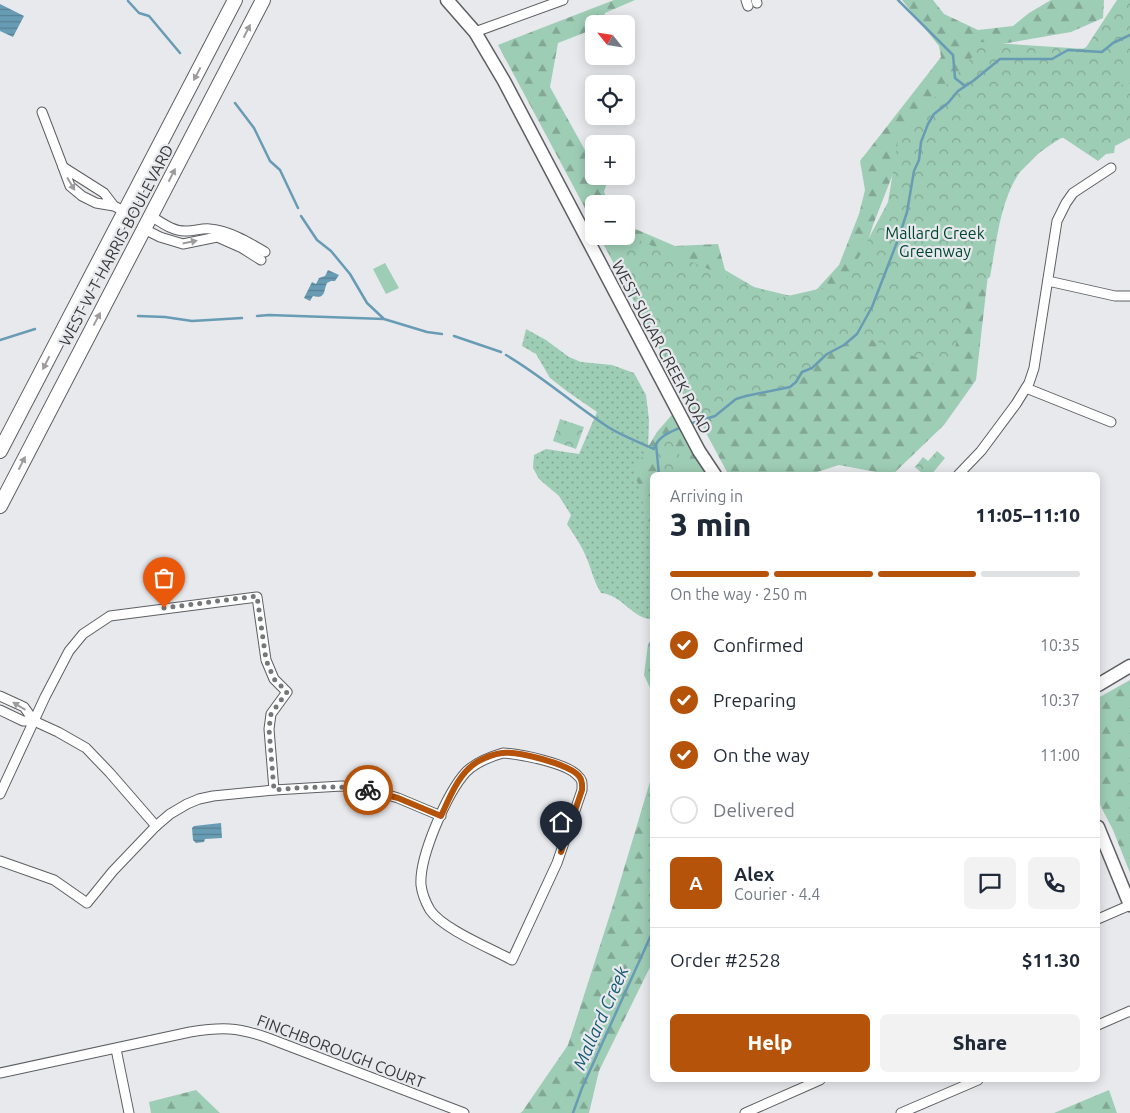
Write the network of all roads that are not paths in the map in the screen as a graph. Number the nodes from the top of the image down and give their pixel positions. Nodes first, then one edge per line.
1 (235, 0) edge
2 (263, 0) edge
3 (447, 0) edge
4 (563, 0) edge
5 (475, 32) junction
6 (42, 112) dead end
7 (62, 167) junction
8 (1111, 168) dead end
9 (119, 208) junction
10 (151, 216) junction
11 (144, 229) junction
12 (1048, 281) junction
13 (1130, 296) edge
14 (1026, 388) junction
15 (1111, 422) dead end
16 (1, 450) edge
17 (713, 472) edge
18 (961, 472) edge
19 (0, 506) edge
20 (1130, 666) edge
21 (1100, 684) edge
22 (0, 696) edge
23 (0, 710) edge
24 (34, 720) junction
25 (274, 790) junction
26 (0, 794) edge
27 (441, 816) junction
28 (156, 826) junction
29 (1100, 832) edge
30 (0, 861) edge
31 (1130, 905) edge
32 (1100, 918) edge
33 (1130, 1011) edge
34 (1100, 1024) edge
35 (116, 1049) junction
36 (0, 1073) edge
37 (815, 1082) edge
38 (973, 1082) edge
39 (130, 1113) edge
40 (464, 1113) edge
41 (745, 1113) edge
42 (901, 1113) edge

1 -> 9 main road, WEST W T HARRIS BOULEVARD
10 -> 2 main road, WEST W T HARRIS BOULEVARD
3 - 5 main road, WEST SUGAR CREEK ROAD
4 - 5 street
5 - 17 main road, WEST SUGAR CREEK ROAD
6 - 7 street
7 - 9 street
7 -> 9 street
8 - 12 street
9 -> 16 main road, WEST W T HARRIS BOULEVARD
10 - 11 main road, WEST W T HARRIS BOULEVARD
11 -> 10 street
19 -> 11 main road, WEST W T HARRIS BOULEVARD
12 - 13 street
12 - 14 street
14 - 15 street
14 - 18 street
20 - 21 main road
24 -> 22 street
23 - 24 street
24 - 25 street
24 - 26 street
24 - 28 street
25 - 27 street
25 - 28 street
27 - 27 street
28 - 30 street
29 - 31 main road
31 - 32 street
33 - 34 street
35 - 36 street, FINCHBOROUGH COURT
35 - 39 street
35 - 40 street, FINCHBOROUGH COURT
37 - 41 street
38 - 42 street

